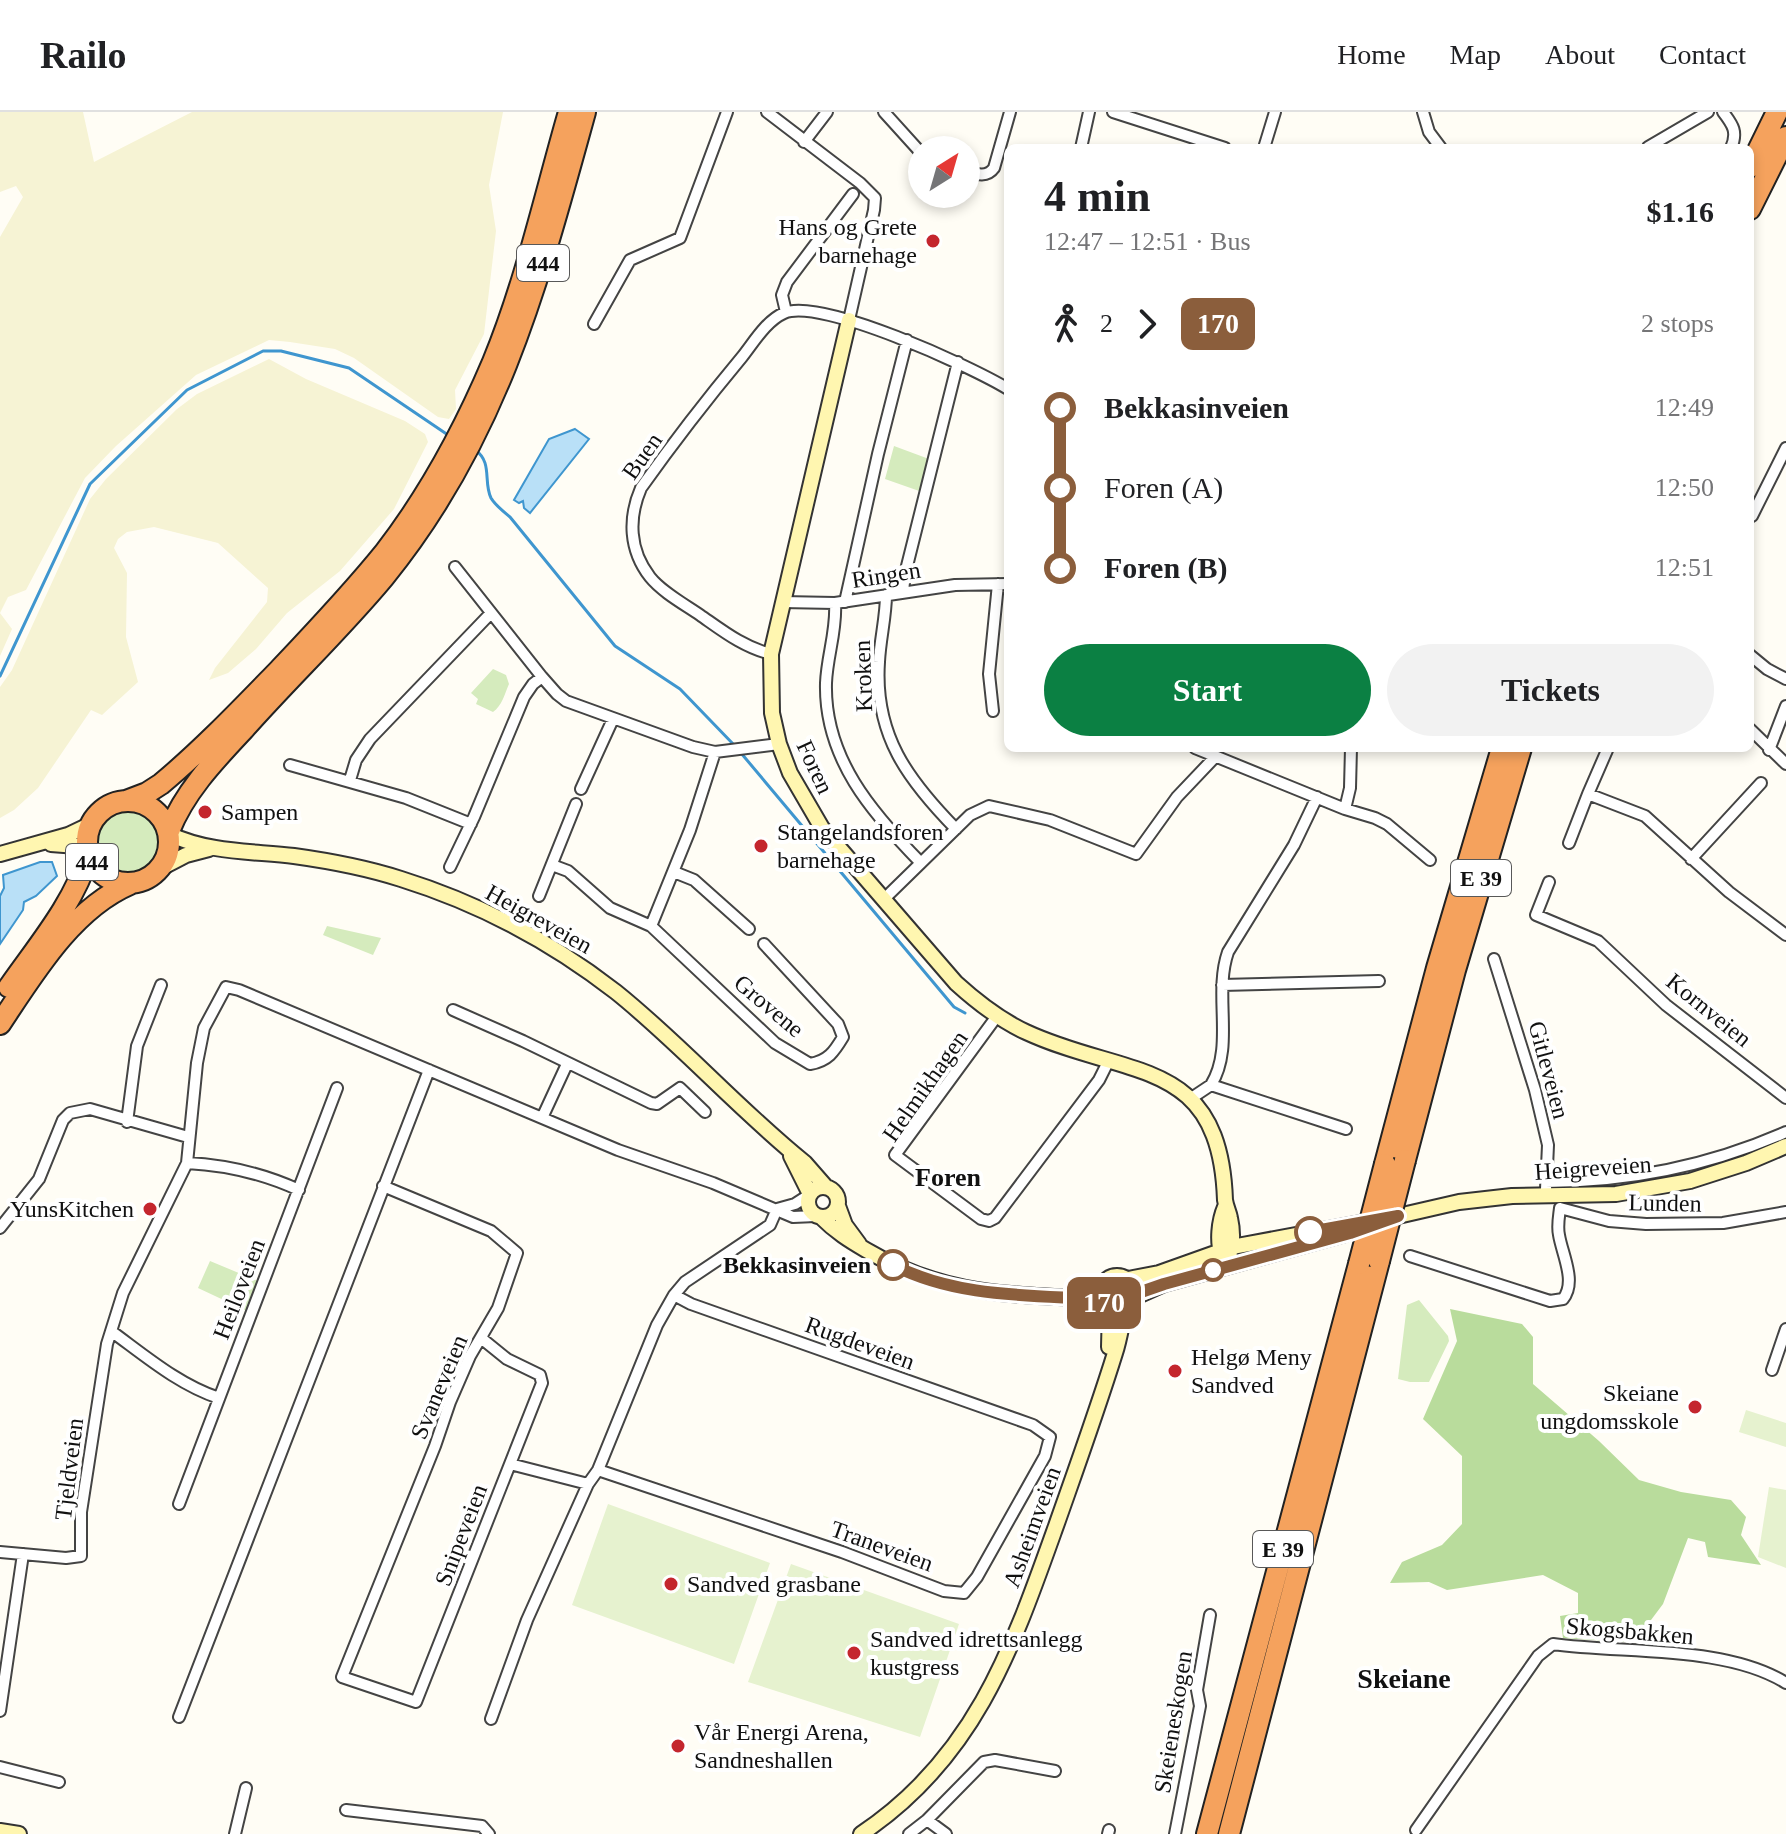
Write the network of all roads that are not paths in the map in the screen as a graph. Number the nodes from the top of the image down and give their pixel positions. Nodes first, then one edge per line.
1 (569, 112) edge
2 (585, 112) edge
3 (727, 112) edge
4 (767, 112) edge
5 (827, 112) edge
6 (884, 112) edge
7 (1010, 112) edge
8 (1089, 112) edge
9 (1113, 112) edge
10 (1275, 112) edge
11 (1423, 112) edge
12 (1708, 112) edge
13 (1723, 112) edge
14 (1777, 112) edge
15 (1786, 137) edge
16 (908, 139) edge
17 (804, 142) junction
18 (1195, 143) edge
19 (1082, 144) edge
20 (1265, 144) edge
21 (1438, 144) edge
22 (1653, 144) edge
23 (1733, 144) edge
24 (1754, 159) edge
25 (980, 175) edge
26 (853, 194) dead end
27 (1754, 201) edge
28 (786, 312) junction
29 (849, 320) junction
30 (594, 324) dead end
31 (907, 340) junction
32 (958, 362) junction
33 (1004, 387) edge
34 (482, 406) junction
35 (1786, 448) edge
36 (444, 476) junction
37 (1754, 512) edge
38 (455, 567) dead end
39 (1003, 584) edge
40 (903, 591) junction
41 (886, 595) junction
42 (782, 602) junction
43 (840, 603) junction
44 (491, 613) junction
45 (771, 654) junction
46 (1754, 658) edge
47 (542, 677) junction
48 (1786, 679) edge
49 (1786, 706) edge
50 (993, 711) dead end
51 (613, 719) junction
52 (1754, 733) edge
53 (779, 744) junction
54 (1769, 750) junction
55 (715, 752) junction
56 (1204, 752) edge
57 (1351, 752) edge
58 (1501, 752) edge
59 (1520, 752) edge
60 (1606, 752) edge
61 (1215, 757) junction
62 (1786, 764) edge
63 (290, 765) dead end
64 (350, 780) junction
65 (1761, 783) dead end
66 (581, 789) dead end
67 (1588, 794) junction
68 (1317, 797) junction
69 (126, 801) junction
70 (576, 804) dead end
71 (1345, 809) junction
72 (91, 824) junction
73 (471, 824) junction
74 (956, 829) junction
75 (169, 833) junction
76 (39, 843) junction
77 (1569, 843) dead end
78 (210, 849) junction
79 (88, 853) junction
80 (0, 854) edge
81 (1691, 859) junction
82 (1430, 860) dead end
83 (921, 863) junction
84 (552, 865) junction
85 (450, 867) dead end
86 (161, 868) junction
87 (674, 872) junction
88 (1549, 882) dead end
89 (130, 884) junction
90 (539, 896) dead end
91 (883, 900) junction
92 (651, 926) junction
93 (749, 929) dead end
94 (1786, 935) edge
95 (764, 944) dead end
96 (792, 951) dead end
97 (1494, 959) dead end
98 (783, 962) junction
99 (1379, 981) dead end
100 (161, 985) dead end
101 (1222, 985) junction
102 (0, 1000) edge
103 (453, 1010) dead end
104 (997, 1016) junction
105 (0, 1024) edge
106 (1109, 1060) junction
107 (567, 1064) junction
108 (429, 1070) junction
109 (1211, 1085) junction
110 (337, 1088) dead end
111 (1786, 1098) edge
112 (1190, 1099) junction
113 (705, 1112) dead end
114 (542, 1118) junction
115 (127, 1122) junction
116 (1346, 1129) dead end
117 (1786, 1132) edge
118 (188, 1137) junction
119 (1786, 1146) edge
120 (787, 1149) junction
121 (187, 1163) junction
122 (383, 1186) junction
123 (826, 1187) junction
124 (1546, 1189) junction
125 (299, 1190) junction
126 (810, 1194) junction
127 (838, 1206) junction
128 (777, 1209) junction
129 (1786, 1212) edge
130 (819, 1216) junction
131 (1398, 1216) junction
132 (0, 1228) edge
133 (862, 1247) junction
134 (1226, 1249) junction
135 (1410, 1256) dead end
136 (1369, 1262) junction
137 (1226, 1266) junction
138 (1128, 1279) junction
139 (1103, 1284) junction
140 (674, 1295) junction
141 (1037, 1295) junction
142 (1129, 1302) junction
143 (1108, 1305) junction
144 (1786, 1329) edge
145 (111, 1331) junction
146 (481, 1338) junction
147 (1772, 1370) dead end
148 (1107, 1371) junction
149 (219, 1398) junction
150 (1033, 1425) joint
151 (510, 1464) junction
152 (598, 1470) junction
153 (588, 1484) junction
154 (179, 1504) dead end
155 (0, 1552) edge
156 (23, 1554) junction
157 (1210, 1615) dead end
158 (342, 1677) joint
159 (1786, 1683) edge
160 (0, 1711) edge
161 (179, 1717) dead end
162 (491, 1719) dead end
163 (0, 1767) edge
164 (1055, 1771) dead end
165 (59, 1782) dead end
166 (246, 1788) dead end
167 (346, 1810) dead end
168 (927, 1820) junction
169 (1416, 1830) dead end
170 (0, 1831) edge
171 (19, 1834) edge
172 (235, 1834) edge
173 (489, 1834) edge
174 (861, 1834) edge
175 (909, 1834) edge
176 (946, 1834) edge
177 (1175, 1834) edge
178 (1207, 1834) edge
179 (1229, 1834) edge

1 - 34 highway, 444
2 - 34 highway, 444
3 - 30 street
4 - 17 street
5 - 17 street
6 - 16 street
7 - 25 street
8 - 19 street
9 - 18 street
10 - 20 street
11 - 21 street
12 - 22 street
13 - 23 street
14 - 24 highway
15 - 27 highway
17 - 29 street, Foren
26 - 28 street
28 - 29 street
28 - 45 street, Buen
29 - 31 street
29 - 42 main road, Foren
31 - 32 street
31 - 43 street, Foren
32 - 33 street
32 - 40 street
34 - 36 highway, 444
35 - 37 street
36 - 69 highway, 444
36 - 75 highway, 444
38 - 44 street
39 - 40 street, Ringen
39 - 50 street, Ringen
40 - 41 street, Ringen
41 - 43 street, Ringen
41 - 74 street, Kroken
42 - 43 street, Ringen
42 - 45 main road, Foren
43 - 83 street, Foren
44 - 47 street
44 - 64 street
45 - 53 main road, Foren
46 - 48 street
47 - 51 street
47 - 73 street
49 - 54 street
51 - 55 street
51 - 66 street
52 - 54 street
53 - 55 street
53 - 91 main road, Foren
54 - 62 street
55 - 87 street
56 - 61 street
57 - 71 street
58 - 136 highway, E 39, bridge
59 - 136 highway, E 39, bridge
60 - 67 street
61 - 68 street
61 - 74 street
63 - 64 street
64 - 73 street
65 - 81 street
67 - 77 street
67 - 81 street
68 - 71 street
68 - 101 street
69 - 72 highway, 444
69 - 75 highway
70 - 84 street
71 - 82 street
72 - 76 main road
72 - 79 highway, 444
73 - 85 street
74 - 83 street
75 - 78 main road, Heigreveien
75 - 86 highway, 444
76 - 79 main road
76 - 80 main road
78 - 86 main road, Heigreveien
78 - 120 main road, Heigreveien
79 - 89 highway, 444
79 - 102 highway, 444
81 - 94 street
83 - 91 street
84 - 90 street
84 - 92 street, Grovene
86 - 89 highway, 444
87 - 92 street
87 - 93 street
88 - 111 street, Kornveien
89 - 105 highway, 444
91 - 104 main road, Foren
92 - 98 street, Grovene
95 - 98 street, Grovene
96 - 98 street
97 - 124 street, Gitleveien
99 - 101 street
100 - 115 street
101 - 109 street
103 - 107 street
104 - 106 main road, Foren
104 - 106 street, Helmikhagen
106 - 112 main road, Foren
107 - 113 street
107 - 114 street
108 - 114 street
108 - 118 street, Tjeldveien
108 - 122 street
109 - 112 street
109 - 116 street
110 - 125 street, Heiloveien
112 - 134 main road, Foren
114 - 128 street
115 - 118 street
115 - 132 street
117 - 124 street
118 - 121 street, Tjeldveien
119 - 124 main road, Heigreveien
120 - 123 main road, Heigreveien
120 - 126 main road, Heigreveien
121 - 125 street
121 - 145 street, Tjeldveien
122 - 146 street, Svaneveien
122 - 161 street
123 - 126 main road
123 - 127 main road, Heigreveien
124 - 131 main road, Heigreveien
125 - 149 street, Heiloveien
126 - 128 street
126 - 130 main road, Heigreveien
127 - 130 main road
127 - 133 main road, Heigreveien
128 - 130 street
128 - 140 street
129 - 135 street, Lunden
130 - 133 main road, Heigreveien
131 - 134 main road, Heigreveien
131 - 137 main road, Heigreveien
133 - 141 main road, Heigreveien
134 - 137 main road
134 - 138 main road, Heigreveien
136 - 178 highway, E 39
136 - 179 highway, E 39
137 - 142 main road, Heigreveien
138 - 139 main road
138 - 142 main road
139 - 141 main road, Heigreveien
139 - 143 main road
140 - 150 street, Rugdeveien
140 - 152 street
141 - 143 main road, Heigreveien
142 - 143 main road
142 - 148 main road, Asheimveien
143 - 148 main road, Asheimveien
144 - 147 street
145 - 149 street
145 - 156 street, Tjeldveien
146 - 151 street, Snipeveien
146 - 158 street, Svaneveien
148 - 174 main road, Asheimveien
149 - 154 street, Heiloveien
150 - 152 street, Traneveien
151 - 153 street
151 - 158 street, Snipeveien
152 - 153 street
153 - 162 street
155 - 156 street, Tjeldveien
156 - 160 street
157 - 177 street, Skeieneskogen
159 - 169 street, Skogsbakken
163 - 165 street
164 - 168 street
166 - 172 street
167 - 173 street
168 - 175 street
168 - 176 street
170 - 171 main road

